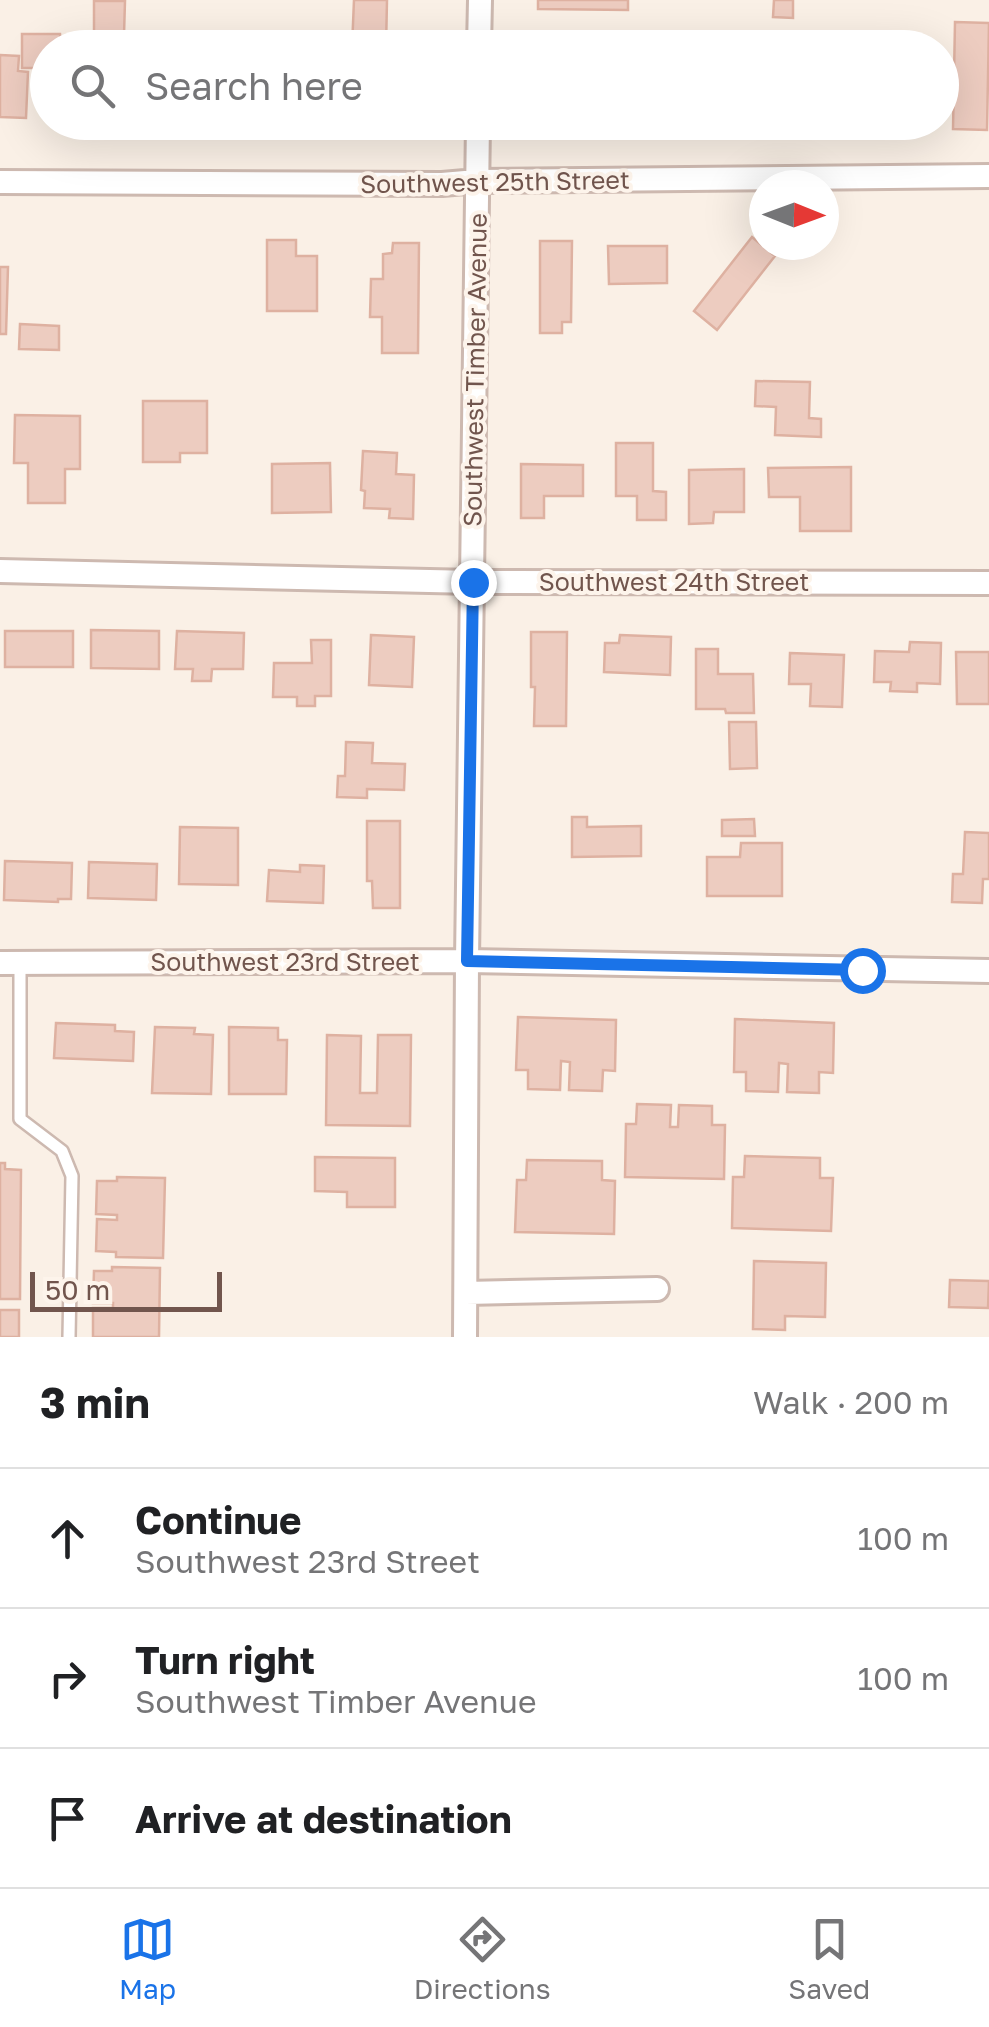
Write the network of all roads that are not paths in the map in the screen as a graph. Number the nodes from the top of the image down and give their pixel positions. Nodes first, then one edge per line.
1 (480, 0) edge
2 (479, 30) edge
3 (478, 140) edge
4 (989, 176) edge
5 (477, 181) junction
6 (0, 182) edge
7 (0, 571) edge
8 (473, 582) junction
9 (989, 583) edge
10 (467, 961) junction
11 (10, 963) edge
12 (989, 971) edge
13 (657, 1290) dead end
14 (466, 1294) junction
15 (69, 1337) edge
16 (465, 1337) edge

1 - 2 street
3 - 5 street, Southwest Timber Avenue
4 - 5 street, Southwest 25th Street
5 - 6 street, Southwest 25th Street
5 - 8 street, Southwest Timber Avenue
7 - 8 street, Southwest 24th Street
8 - 9 street, Southwest 24th Street
8 - 10 street, Southwest Timber Avenue
10 - 11 street, Southwest 23rd Street
10 - 12 street, Southwest 23rd Street
10 - 14 street, Southwest Timber Avenue
11 - 15 lane
13 - 14 street
14 - 16 street, Southwest Timber Avenue

